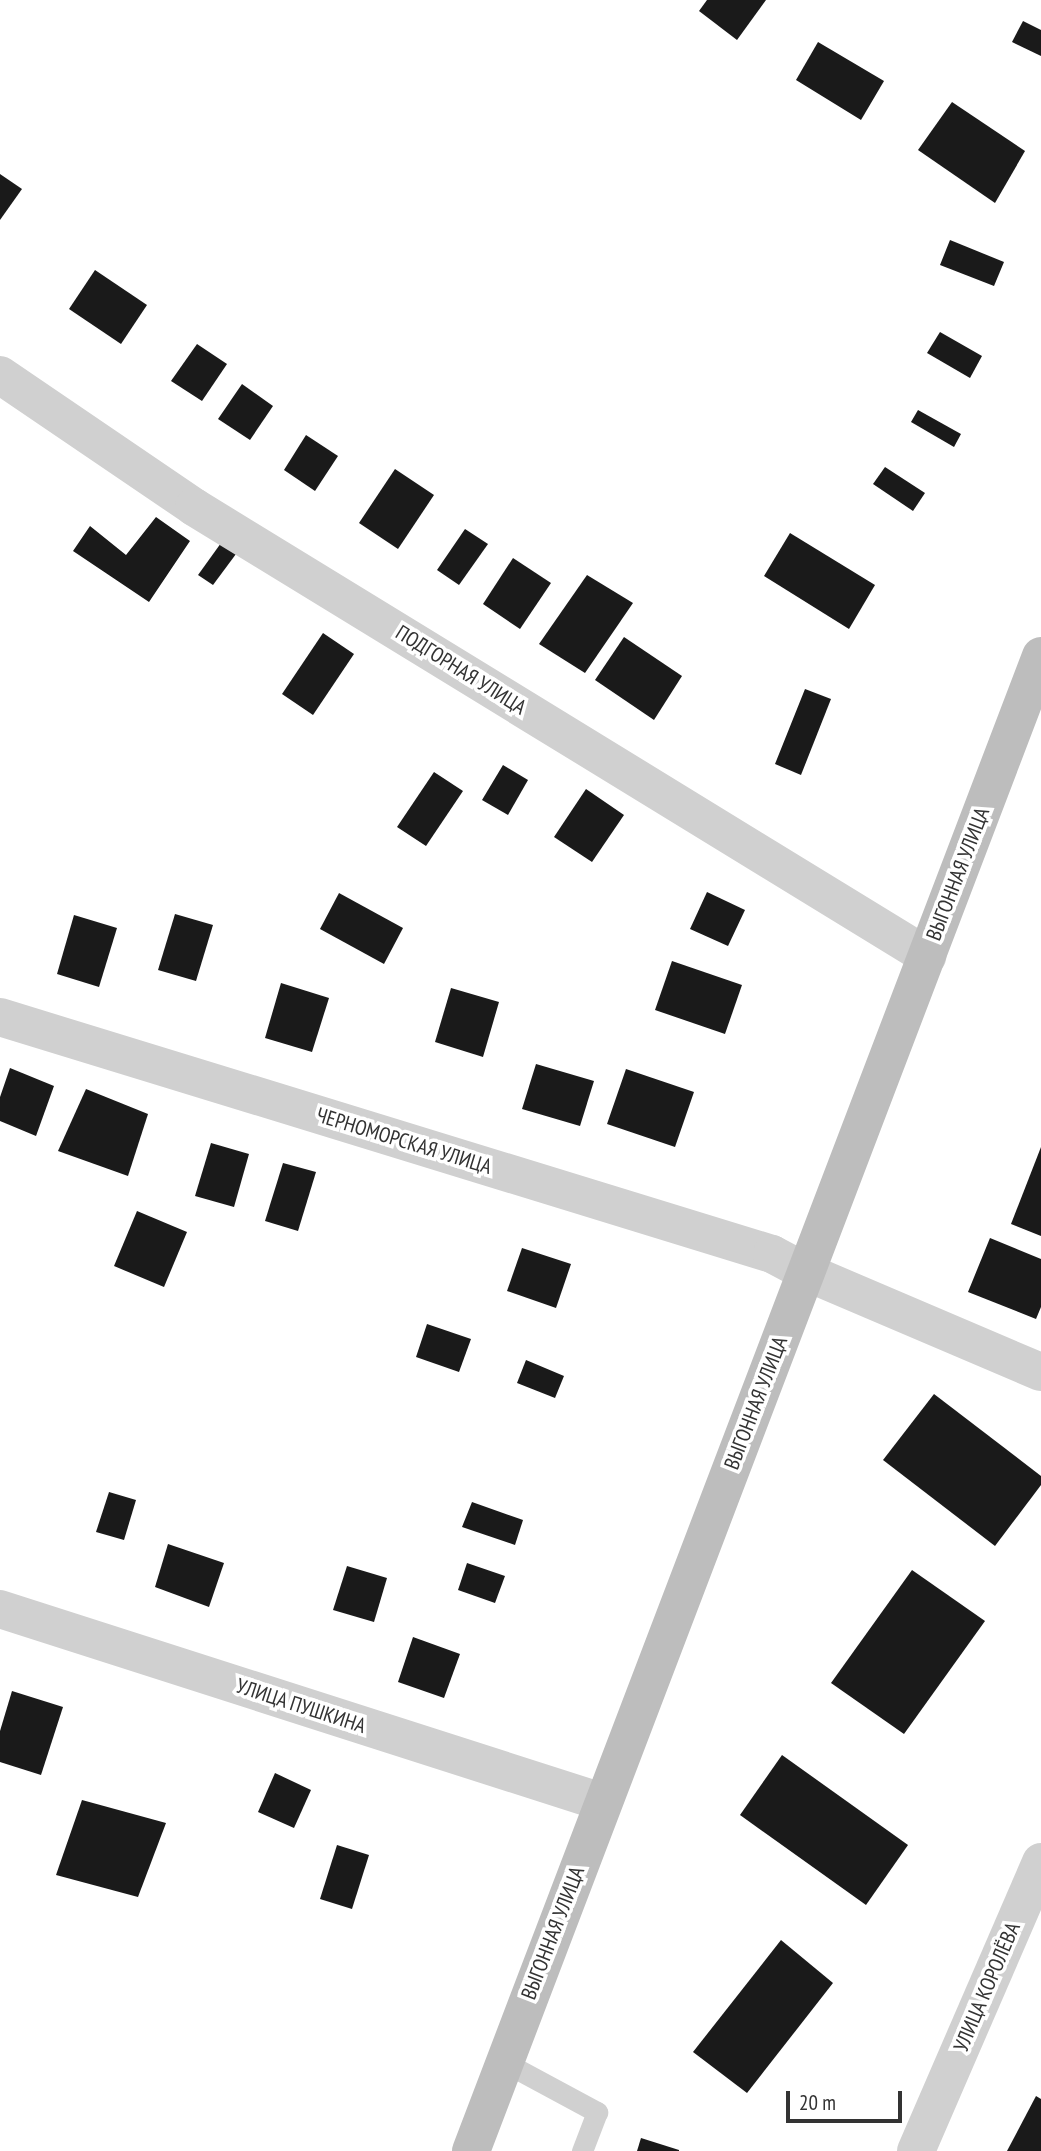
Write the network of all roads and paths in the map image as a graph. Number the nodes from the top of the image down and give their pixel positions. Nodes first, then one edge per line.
1 (0, 375) edge
2 (1041, 656) edge
3 (927, 956) junction
4 (0, 1017) edge
5 (806, 1272) junction
6 (1041, 1372) edge
7 (0, 1609) edge
8 (602, 1802) junction
9 (1041, 1862) edge
10 (504, 2062) junction
11 (471, 2151) edge
12 (582, 2151) edge
13 (916, 2151) edge

1 - 3 street, ПОДГОРНАЯ УЛИЦА
2 - 3 street, ВЫГОННАЯ УЛИЦА
3 - 5 street, ВЫГОННАЯ УЛИЦА
4 - 5 street, ЧЕРНОМОРСКАЯ УЛИЦА
5 - 6 street, ЧЕРНОМОРСКАЯ УЛИЦА
5 - 8 street, ВЫГОННАЯ УЛИЦА
7 - 8 street, УЛИЦА ПУШКИНА
8 - 10 street, ВЫГОННАЯ УЛИЦА
9 - 13 street, УЛИЦА КОРОЛЁВА
10 - 11 street, ВЫГОННАЯ УЛИЦА
10 - 12 lane

